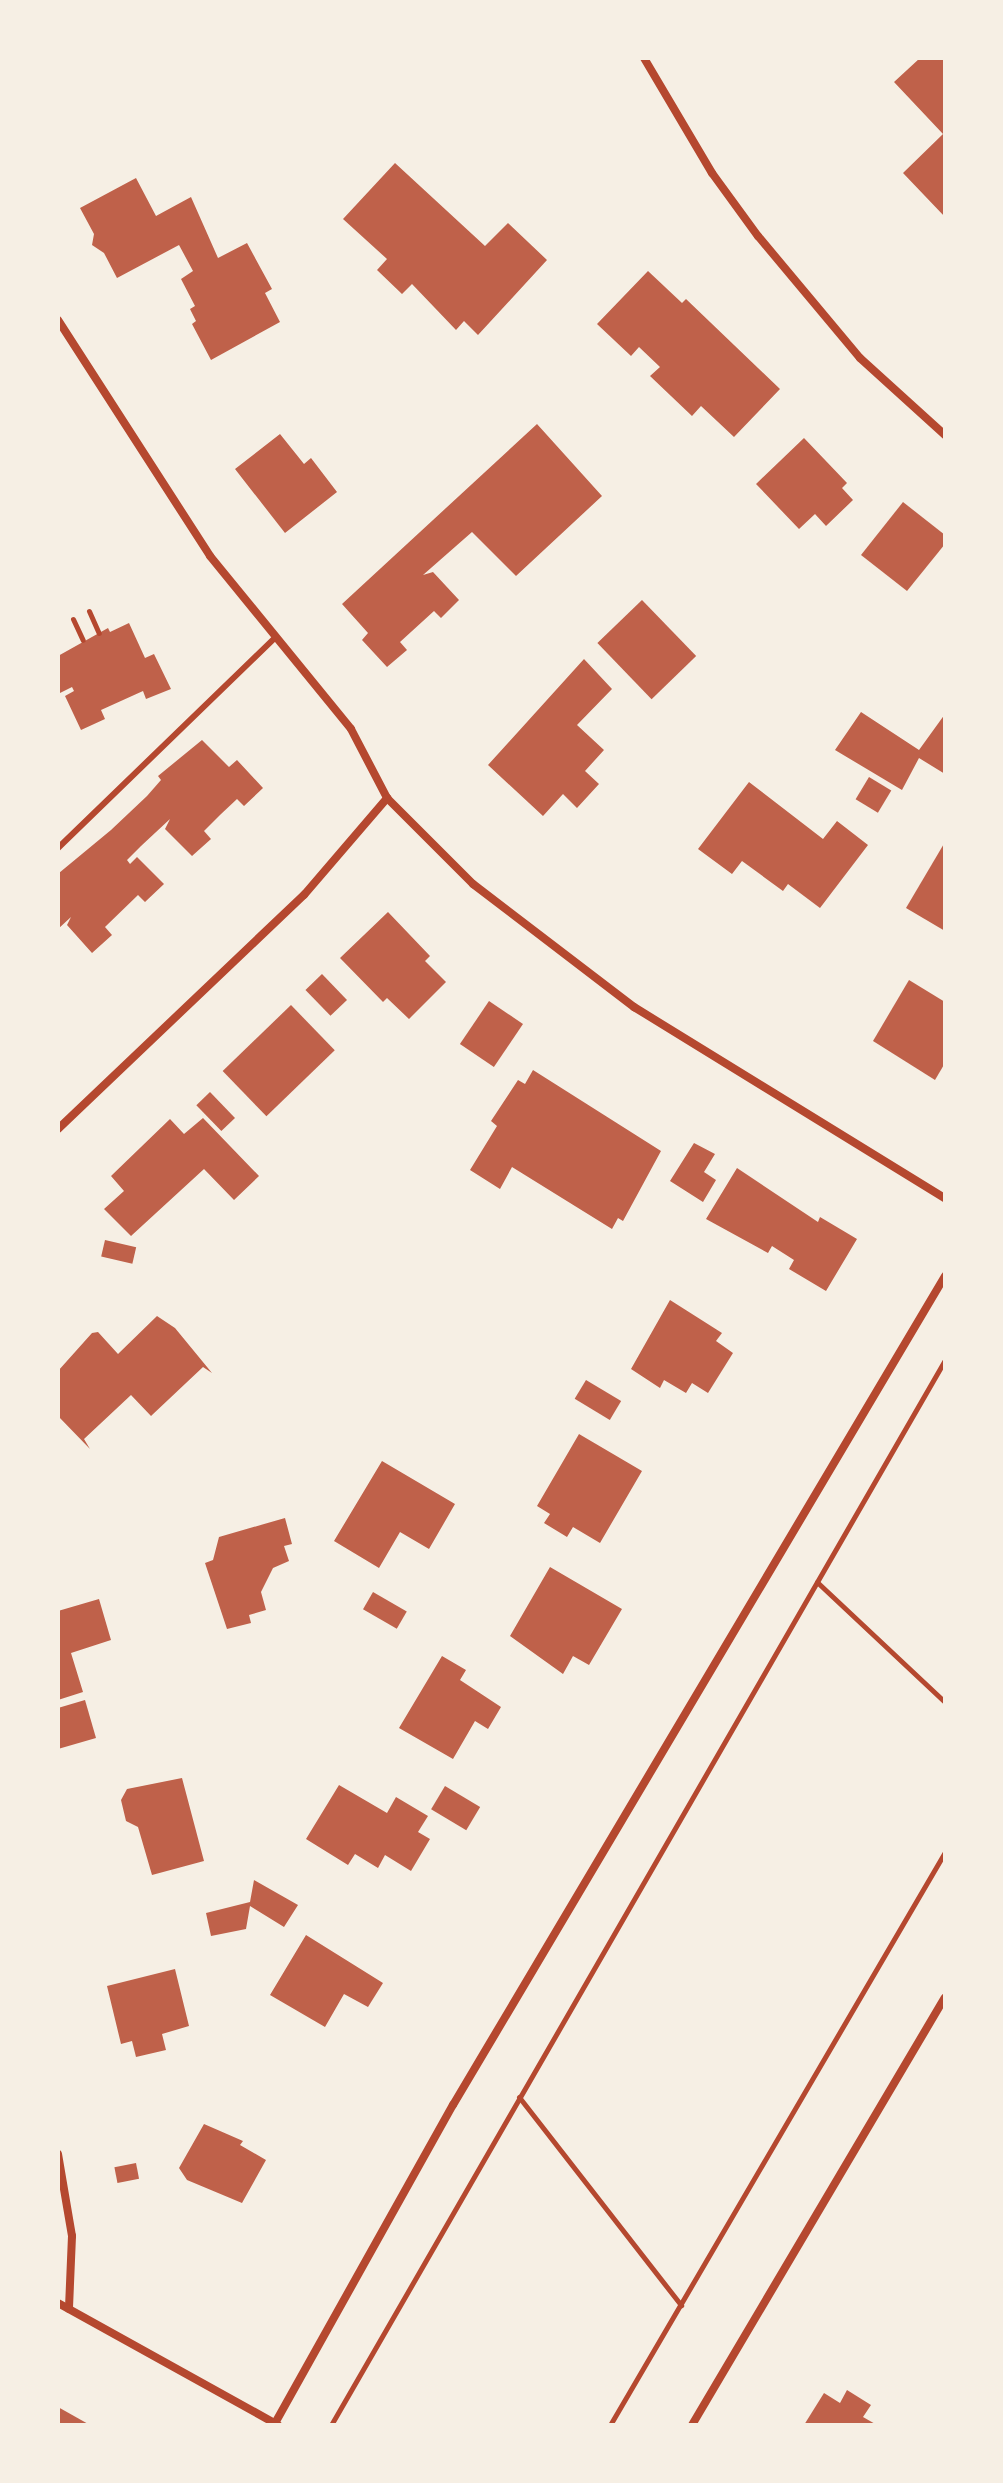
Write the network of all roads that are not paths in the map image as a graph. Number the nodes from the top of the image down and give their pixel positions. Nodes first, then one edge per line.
1 (644, 58) edge
2 (58, 320) edge
3 (945, 435) edge
4 (275, 638) junction
5 (387, 798) junction
6 (58, 848) edge
7 (58, 1129) edge
8 (945, 1198) edge
9 (945, 1276) edge
10 (945, 1998) edge
11 (58, 2154) edge
12 (58, 2303) edge
13 (69, 2309) junction
14 (276, 2424) edge
15 (692, 2425) edge

1 - 3 street
2 - 4 street
4 - 5 street
4 - 6 lane
5 - 7 street
5 - 8 street
9 - 14 street
10 - 15 street
11 - 13 street
12 - 13 street
13 - 14 street

